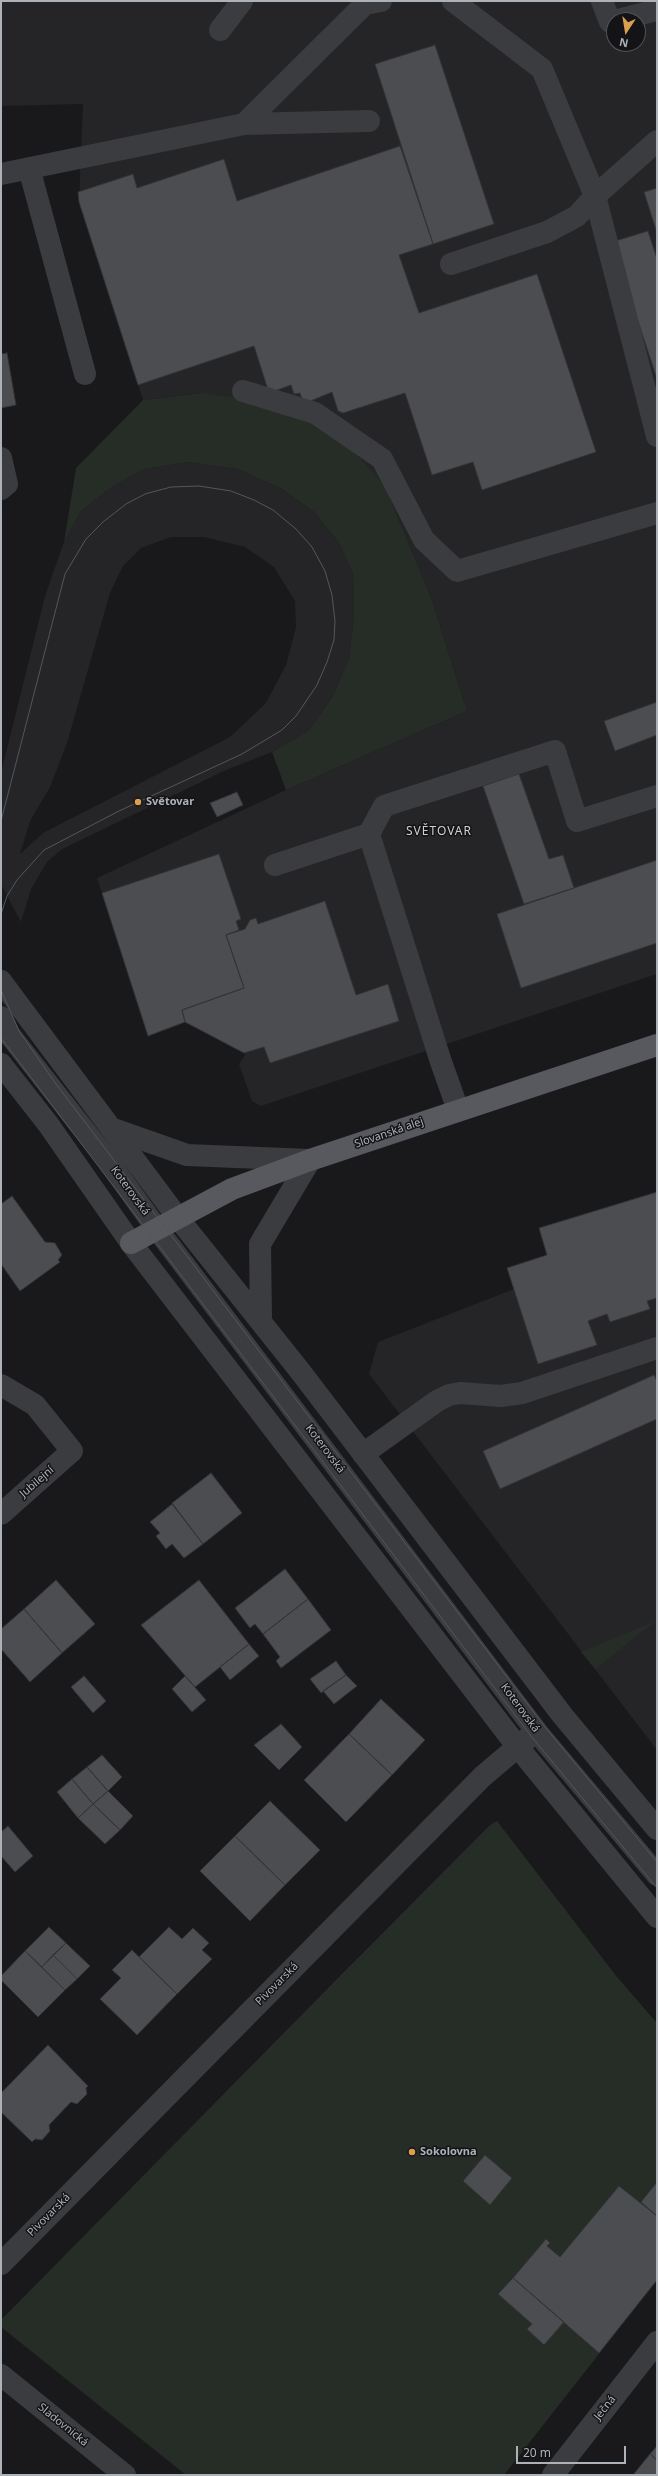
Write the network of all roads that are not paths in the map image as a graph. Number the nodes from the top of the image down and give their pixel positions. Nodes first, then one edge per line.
1 (242, 1) edge
2 (381, 1) edge
3 (453, 1) edge
4 (602, 1) edge
5 (657, 10) edge
6 (606, 12) edge
7 (646, 13) edge
8 (220, 30) dead end
9 (369, 121) dead end
10 (244, 124) junction
11 (657, 141) edge
12 (29, 168) junction
13 (1, 174) edge
14 (595, 196) junction
15 (451, 264) dead end
16 (85, 374) dead end
17 (243, 391) dead end
18 (657, 436) edge
19 (1, 458) edge
20 (1, 489) edge
21 (657, 513) edge
22 (657, 796) edge
23 (369, 834) junction
24 (275, 865) dead end
25 (1, 981) edge
26 (1, 1017) edge
27 (657, 1046) edge
28 (1, 1064) edge
29 (458, 1110) junction
30 (112, 1128) junction
31 (310, 1160) junction
32 (178, 1218) junction
33 (157, 1230) junction
34 (131, 1243) junction
35 (261, 1321) junction
36 (657, 1348) edge
37 (1, 1385) edge
38 (363, 1454) junction
39 (1, 1514) edge
40 (562, 1716) junction
41 (537, 1732) junction
42 (517, 1746) junction
43 (657, 1829) edge
44 (657, 1876) edge
45 (657, 1917) edge
46 (1, 2264) edge
47 (657, 2342) edge
48 (1, 2375) edge
49 (124, 2475) edge
50 (553, 2475) edge

1 - 8 street
2 - 10 street
3 - 14 street
4 - 6 street
5 - 7 street
9 - 10 street
10 - 12 street
11 - 14 street
12 - 13 street
12 - 16 street
14 - 15 street
14 - 18 street
17 - 21 street
19 - 20 street
22 - 23 street
23 - 24 street
23 - 29 street
25 - 30 street
26 - 33 street, Koterovská
27 - 29 main road, Slovanská alej
28 - 34 street
29 - 31 main road, Slovanská alej
30 - 31 street
30 - 32 street
31 - 32 main road, Slovanská alej
31 - 35 street
32 - 33 main road, Slovanská alej
32 - 35 street
33 - 34 main road, Slovanská alej
33 - 41 street, Koterovská
34 - 42 street
35 - 38 street
36 - 38 street
37 - 39 street, Jubilejní
38 - 40 street
40 - 41 street, Pivovarská
40 - 43 street
41 - 42 street, Pivovarská
41 - 44 street, Koterovská
42 - 45 street
42 - 46 street, Pivovarská
47 - 50 street, Ječná
48 - 49 street, Sladovnická

